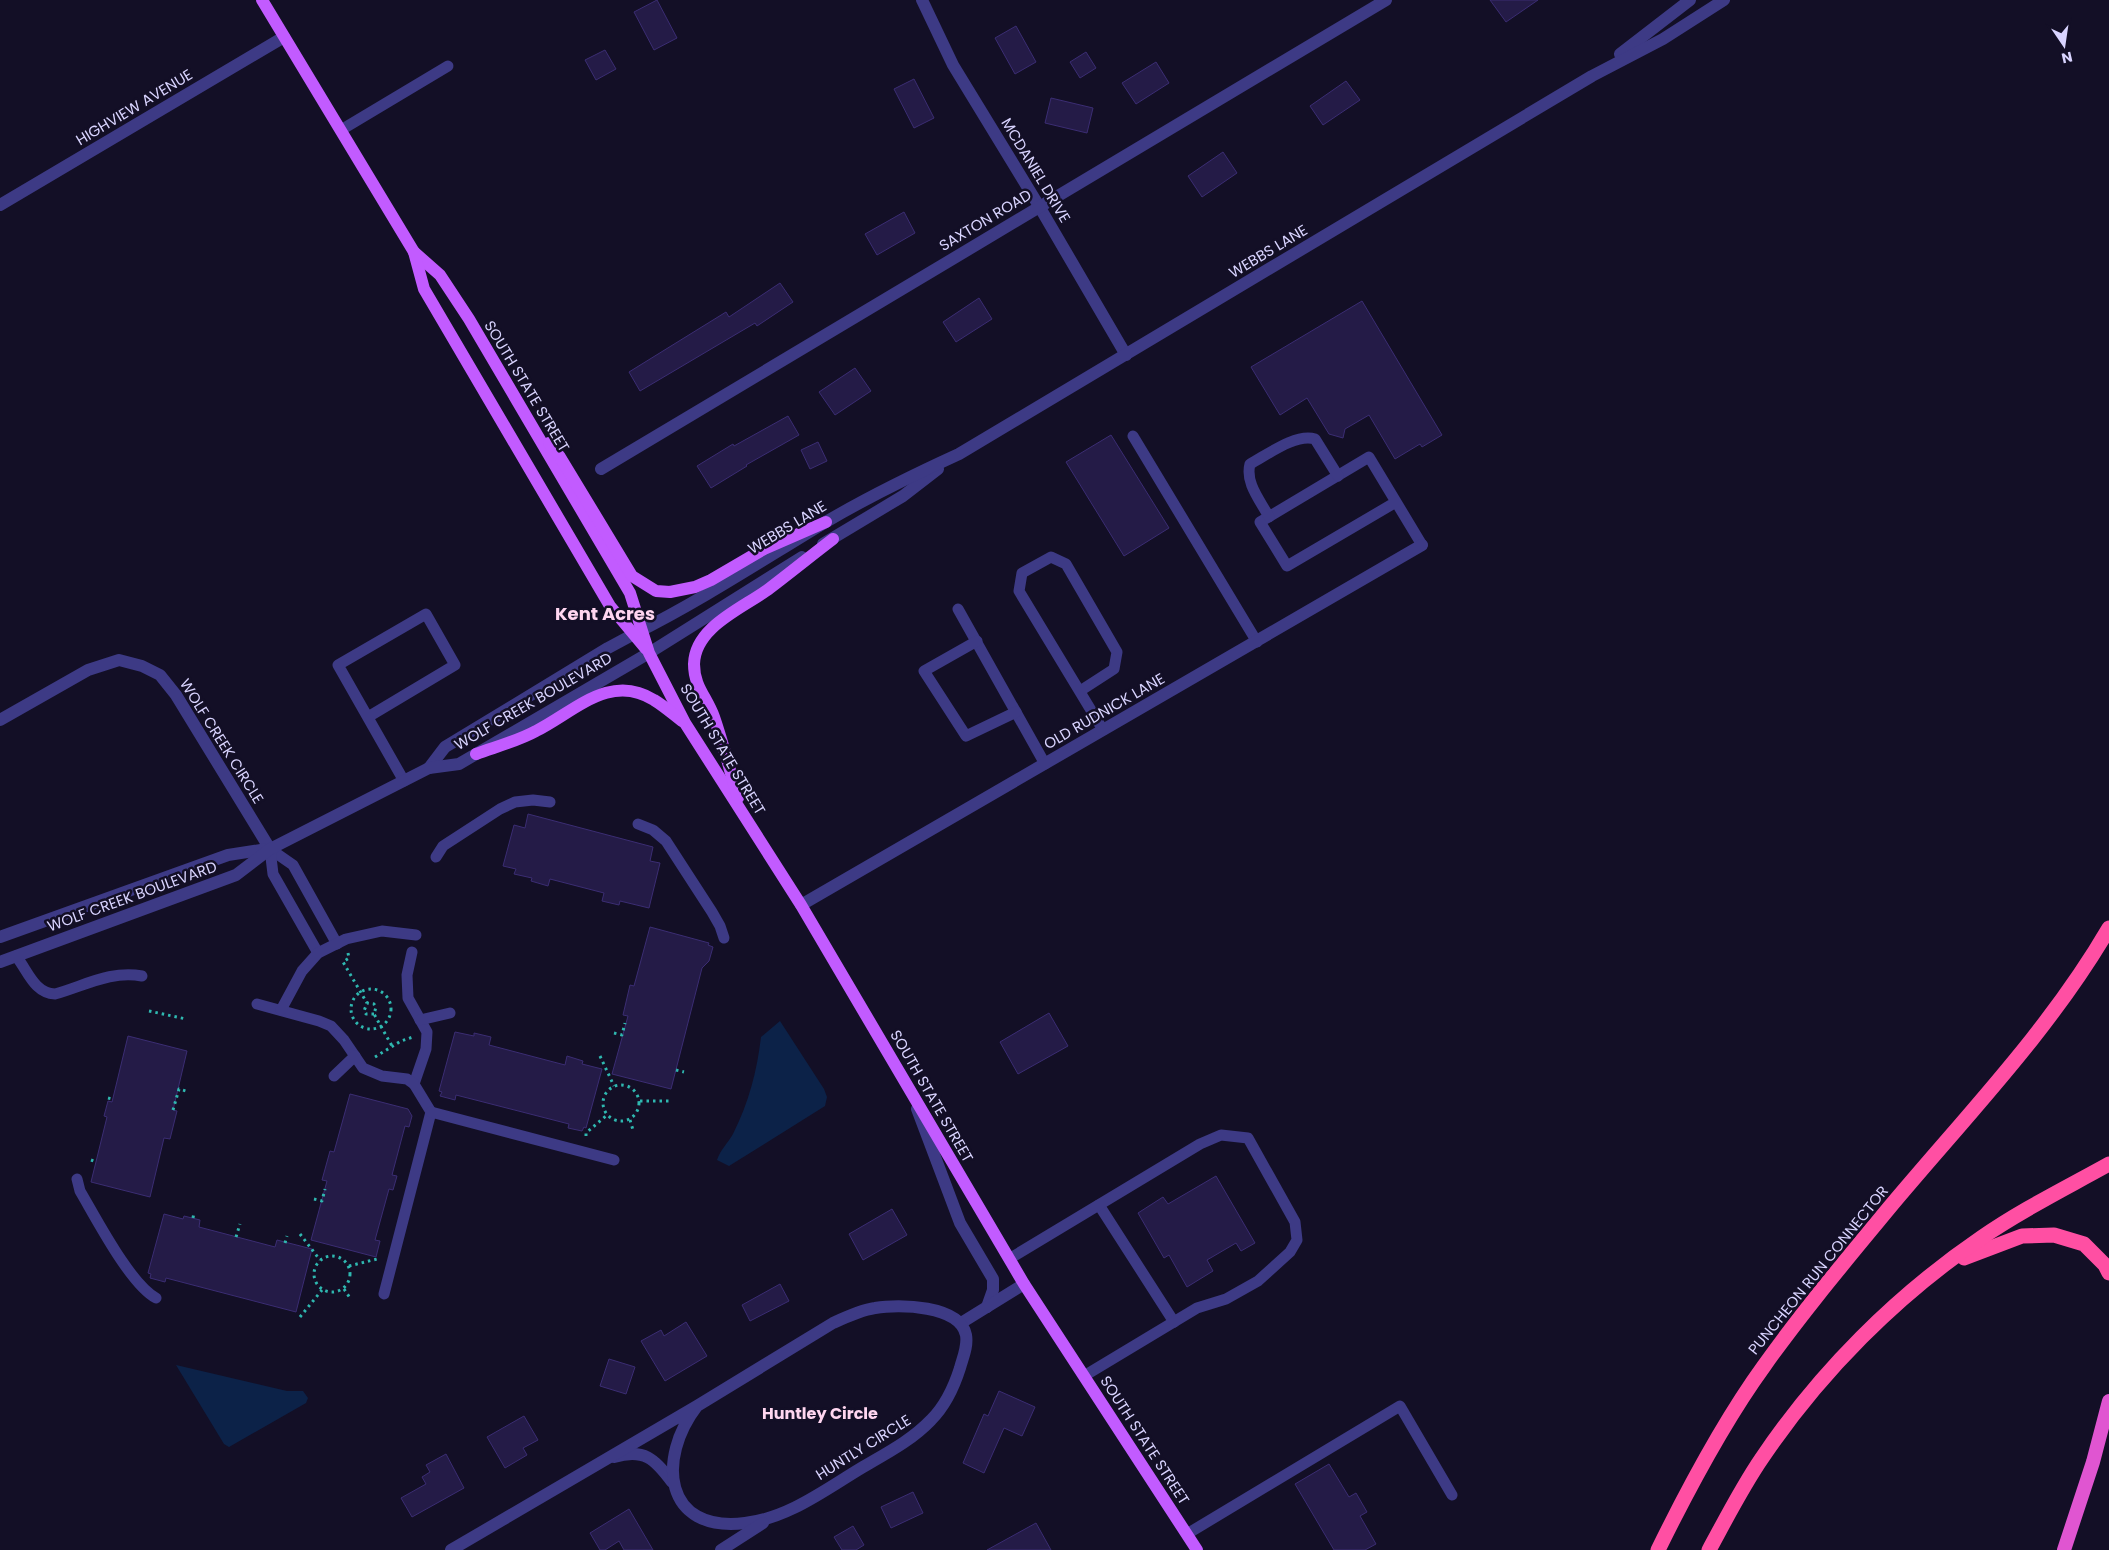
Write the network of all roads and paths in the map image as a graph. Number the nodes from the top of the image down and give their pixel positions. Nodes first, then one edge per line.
1 (262, 0) edge
2 (922, 0) edge
3 (1386, 0) edge
4 (1690, 0) edge
5 (1724, 0) edge
6 (284, 37) junction
7 (448, 66) dead end
8 (1592, 76) junction
9 (340, 130) junction
10 (0, 205) edge
11 (1039, 206) junction
12 (414, 252) junction
13 (1126, 355) junction
14 (518, 404) junction
15 (1133, 436) dead end
16 (959, 454) junction
17 (601, 469) dead end
18 (1338, 476) junction
19 (1396, 502) junction
20 (1269, 517) junction
21 (826, 522) junction
22 (833, 539) junction
23 (1422, 545) joint
24 (958, 609) dead end
25 (638, 632) junction
26 (977, 641) junction
27 (1257, 642) junction
28 (649, 653) junction
29 (1080, 691) junction
30 (1016, 712) junction
31 (368, 717) junction
32 (0, 720) edge
33 (685, 723) junction
34 (1103, 730) junction
35 (476, 754) junction
36 (1045, 764) junction
37 (429, 768) junction
38 (404, 780) junction
39 (550, 802) dead end
40 (743, 814) junction
41 (638, 824) dead end
42 (270, 849) junction
43 (436, 857) dead end
44 (801, 905) junction
45 (2109, 928) edge
46 (1, 934) edge
47 (416, 936) dead end
48 (724, 938) dead end
49 (337, 944) junction
50 (412, 952) dead end
51 (318, 953) junction
52 (16, 956) junction
53 (349, 958) dead end
54 (0, 962) edge
55 (142, 976) dead end
56 (360, 991) junction
57 (257, 1004) dead end
58 (367, 1004) junction
59 (282, 1010) junction
60 (149, 1011) dead end
61 (450, 1013) dead end
62 (374, 1014) junction
63 (186, 1019) dead end
64 (420, 1020) junction
65 (625, 1023) dead end
66 (381, 1026) junction
67 (427, 1032) junction
68 (614, 1033) dead end
69 (392, 1046) junction
70 (355, 1056) junction
71 (600, 1056) dead end
72 (363, 1068) junction
73 (676, 1070) dead end
74 (684, 1072) dead end
75 (334, 1076) dead end
76 (414, 1084) junction
77 (614, 1086) junction
78 (910, 1090) junction
79 (186, 1091) dead end
80 (108, 1098) dead end
81 (112, 1099) dead end
82 (640, 1101) junction
83 (670, 1101) dead end
84 (173, 1110) dead end
85 (431, 1112) junction
86 (607, 1115) junction
87 (630, 1120) junction
88 (634, 1130) dead end
89 (586, 1136) dead end
90 (614, 1160) dead end
91 (2109, 1164) edge
92 (77, 1179) dead end
93 (325, 1189) dead end
94 (314, 1199) dead end
95 (1099, 1205) junction
96 (194, 1212) dead end
97 (193, 1218) dead end
98 (240, 1224) dead end
99 (300, 1234) dead end
100 (287, 1236) dead end
101 (236, 1237) dead end
102 (285, 1242) dead end
103 (378, 1258) dead end
104 (1009, 1259) junction
105 (320, 1260) junction
106 (349, 1266) junction
107 (1940, 1268) junction
108 (2109, 1273) edge
109 (1024, 1284) junction
110 (344, 1289) junction
111 (322, 1290) junction
112 (384, 1294) dead end
113 (156, 1298) dead end
114 (350, 1298) dead end
115 (986, 1307) junction
116 (300, 1317) dead end
117 (1174, 1322) junction
118 (961, 1323) junction
119 (1084, 1376) junction
120 (2109, 1401) edge
121 (697, 1406) junction
122 (598, 1462) junction
123 (672, 1482) junction
124 (1452, 1495) dead end
125 (768, 1519) junction
126 (1187, 1534) junction
127 (451, 1550) edge
128 (721, 1550) edge
129 (1197, 1550) edge
130 (1658, 1550) edge
131 (1709, 1550) edge
132 (2064, 1550) edge

1 - 6 main road, SOUTH STATE STREET
2 - 11 street, MCDANIEL DRIVE
3 - 11 street, SAXTON ROAD
4 - 8 street, WEBBS LANE
5 - 8 street, WEBBS LANE
6 - 9 main road, SOUTH STATE STREET
6 - 10 street, HIGHVIEW AVENUE
7 - 9 lane
8 - 13 street, WEBBS LANE
9 - 12 main road, SOUTH STATE STREET
11 - 13 street, MCDANIEL DRIVE
11 - 17 street, SAXTON ROAD
12 - 14 main road, SOUTH STATE STREET
12 - 25 main road, SOUTH STATE STREET
13 - 16 street, WEBBS LANE
14 - 21 main road
14 - 25 main road, SOUTH STATE STREET
15 - 27 lane
16 - 21 street, WEBBS LANE
16 - 22 street, WEBBS LANE
18 - 19 lane
18 - 20 lane
18 - 20 lane
19 - 20 lane
19 - 23 lane
21 - 25 street, WEBBS LANE
22 - 28 street, WEBBS LANE
22 - 40 main road
23 - 27 street, OLD RUDNICK LANE
24 - 26 lane
25 - 28 main road, SOUTH STATE STREET
25 - 37 street, WOLF CREEK BOULEVARD
26 - 30 lane
26 - 30 lane
27 - 34 street, OLD RUDNICK LANE
28 - 33 main road, SOUTH STATE STREET
28 - 35 street, WOLF CREEK BOULEVARD
29 - 29 lane
29 - 34 lane
30 - 36 lane
31 - 31 lane
31 - 38 lane
32 - 42 street, WOLF CREEK CIRCLE
33 - 35 main road
33 - 40 main road, SOUTH STATE STREET
34 - 36 street, OLD RUDNICK LANE
35 - 37 street, WOLF CREEK BOULEVARD
36 - 44 street, OLD RUDNICK LANE
37 - 38 street, WOLF CREEK BOULEVARD
38 - 42 street, WOLF CREEK BOULEVARD
39 - 43 lane
40 - 44 main road, SOUTH STATE STREET
41 - 48 lane
42 - 46 street, WOLF CREEK BOULEVARD
42 - 49 lane
42 - 51 lane
42 - 52 street, WOLF CREEK BOULEVARD
44 - 78 main road, SOUTH STATE STREET
45 - 130 highway, PUNCHEON RUN CONNECTOR
46 - 52 street
47 - 49 lane
49 - 51 lane
50 - 64 lane
51 - 59 lane
52 - 54 street, WOLF CREEK BOULEVARD
52 - 55 lane
53 - 56 path
56 - 58 path
56 - 66 path
56 - 66 path
57 - 59 lane
58 - 62 path
58 - 62 path
59 - 70 lane
60 - 63 path
61 - 64 lane
62 - 66 path
64 - 67 lane
65 - 68 path
66 - 69 path
67 - 69 path
67 - 76 lane
69 - 72 path
70 - 72 lane
70 - 75 lane
71 - 77 path
72 - 76 lane
73 - 74 path
76 - 85 lane
77 - 82 path
77 - 86 path
78 - 104 main road, SOUTH STATE STREET
78 - 115 street
79 - 84 path
80 - 81 path
82 - 83 path
82 - 87 path
85 - 90 lane
85 - 112 lane
86 - 87 path
86 - 89 path
87 - 88 path
91 - 107 highway
92 - 113 lane
93 - 94 path
95 - 104 lane
95 - 117 lane
95 - 117 lane
96 - 97 path
98 - 101 path
99 - 105 path
100 - 102 path
103 - 106 path
104 - 109 main road, SOUTH STATE STREET
105 - 106 path
105 - 111 path
106 - 110 path
107 - 108 highway
107 - 131 highway
109 - 115 street
109 - 119 main road, SOUTH STATE STREET
110 - 111 path
110 - 114 path
111 - 116 path
115 - 118 street
117 - 119 lane
118 - 121 street, HUNTLY CIRCLE
118 - 125 street, HUNTLY CIRCLE
119 - 126 main road, SOUTH STATE STREET
120 - 132 highway
121 - 122 street, HUNTLY CIRCLE
121 - 123 street, HUNTLY CIRCLE
122 - 123 street, HUNTLY CIRCLE
122 - 127 street, HUNTLY CIRCLE
123 - 125 street, HUNTLY CIRCLE
124 - 126 lane
125 - 128 street, HUNTLY CIRCLE
126 - 129 main road, SOUTH STATE STREET

